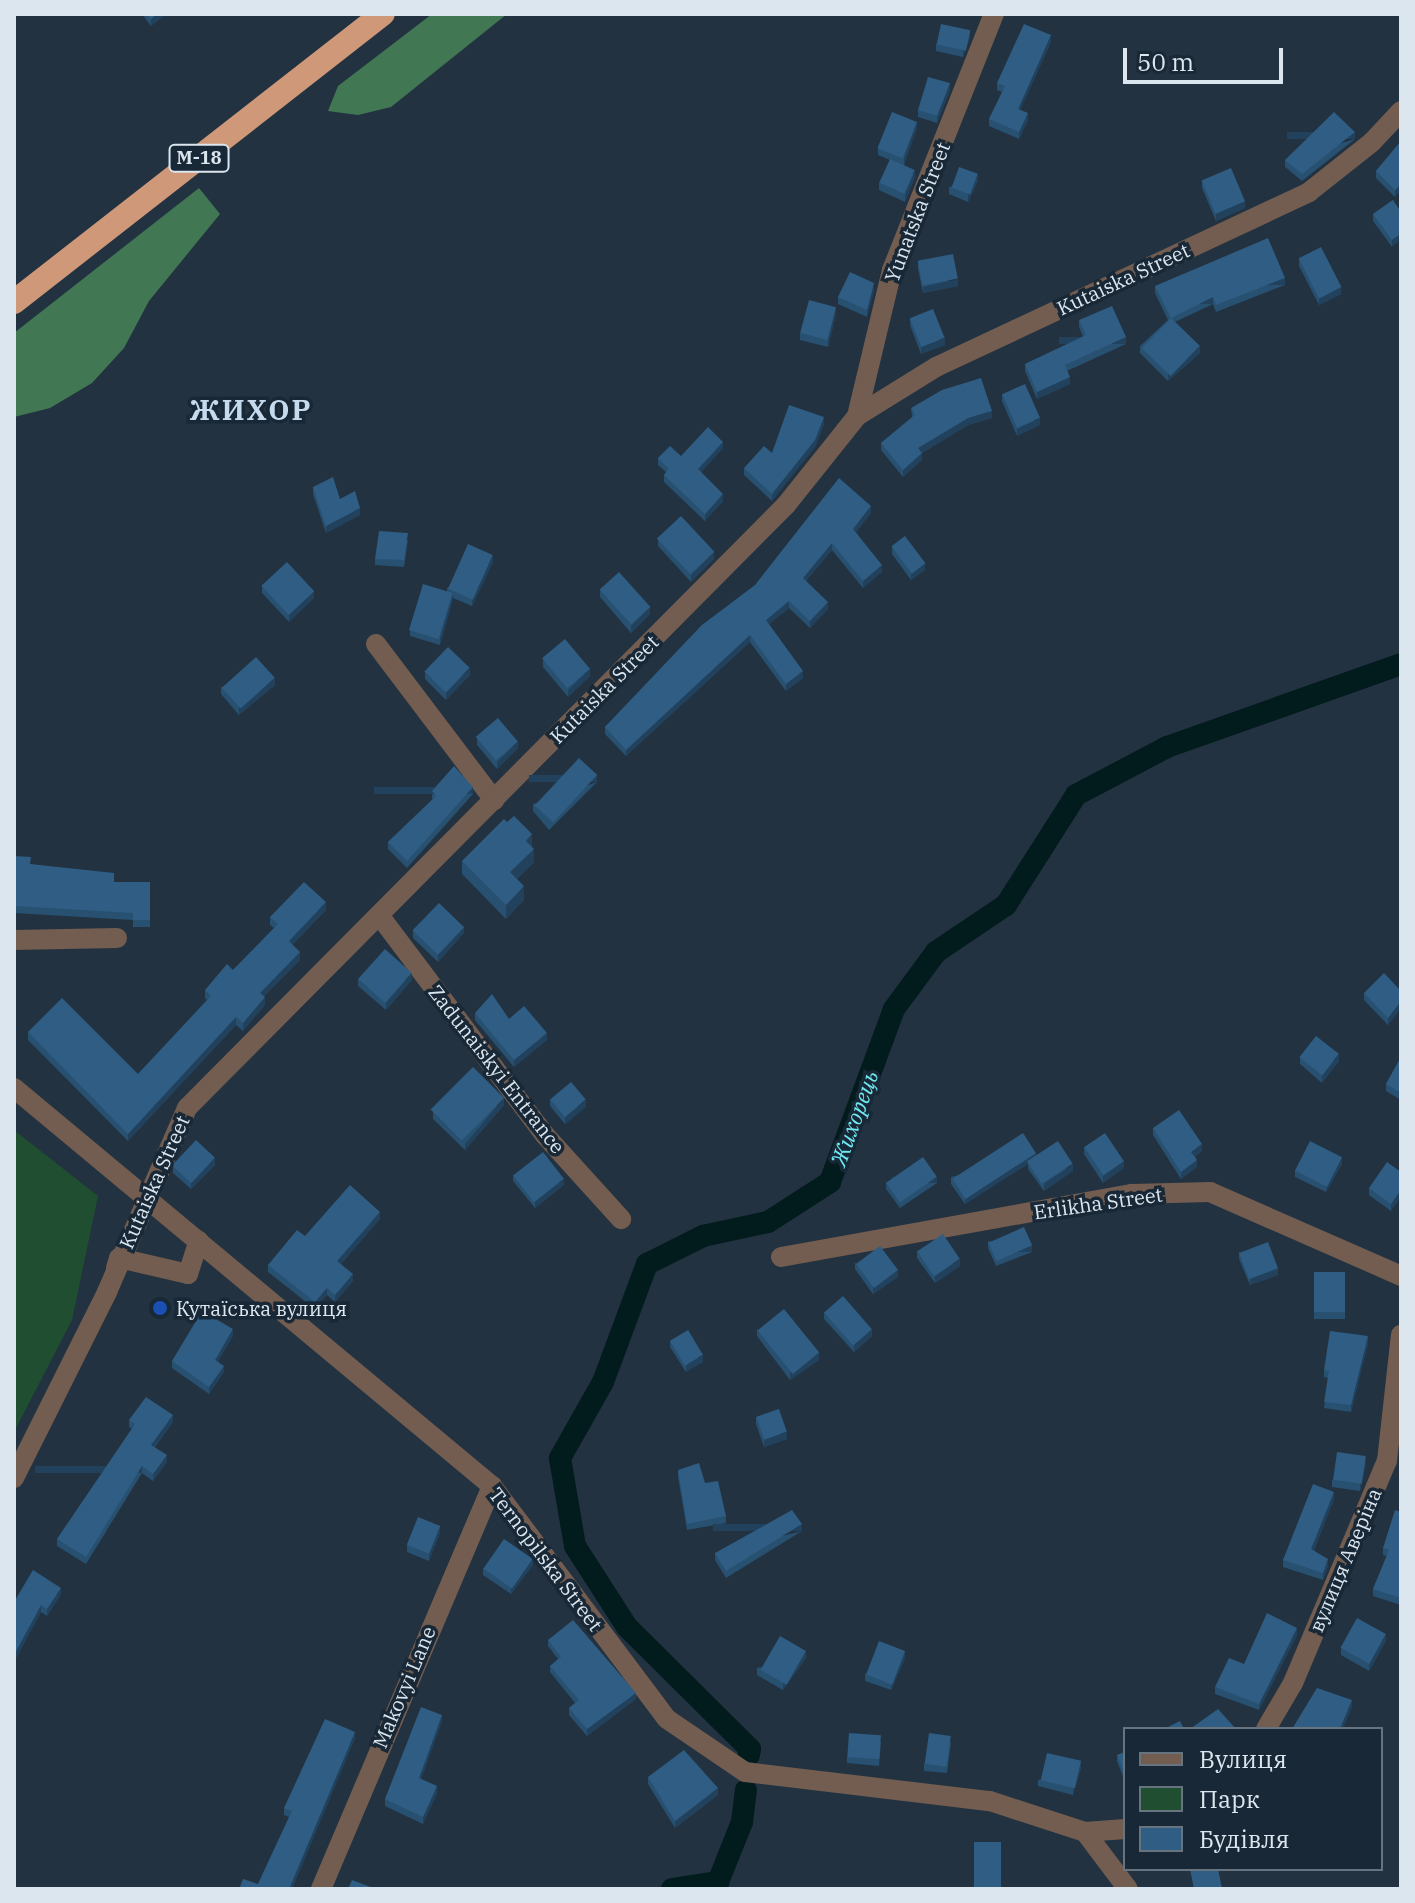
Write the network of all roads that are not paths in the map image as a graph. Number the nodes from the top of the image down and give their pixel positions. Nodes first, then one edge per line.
1 (383, 14) edge
2 (994, 14) edge
3 (1401, 111) edge
4 (14, 302) edge
5 (857, 416) junction
6 (376, 644) dead end
7 (494, 800) junction
8 (379, 915) junction
9 (117, 938) dead end
10 (14, 940) edge
11 (14, 1088) edge
12 (146, 1196) junction
13 (621, 1219) dead end
14 (199, 1241) junction
15 (781, 1257) dead end
16 (1401, 1276) edge
17 (112, 1278) junction
18 (1401, 1335) edge
19 (14, 1478) edge
20 (492, 1486) junction
21 (1267, 1727) edge
22 (1123, 1829) edge
23 (1085, 1832) junction
24 (321, 1889) edge
25 (1128, 1889) edge

1 - 4 highway, М-18
2 - 5 street, Yunatska Street
3 - 5 street, Kutaiska Street
5 - 7 street, Kutaiska Street
6 - 7 street
7 - 8 street, Kutaiska Street
8 - 12 street, Kutaiska Street
8 - 13 street, Zadunaiskyi Entrance
9 - 10 street
11 - 12 street, Ternopilska Street
12 - 14 street, Ternopilska Street
12 - 17 street, Kutaiska Street
14 - 17 street
14 - 20 street, Ternopilska Street
15 - 16 street, Erlikha Street
17 - 19 street, Kutaiska Street
18 - 21 street, вулиця Аверіна
20 - 23 street, Ternopilska Street
20 - 24 street, Makovyi Lane
22 - 23 street
23 - 25 street

